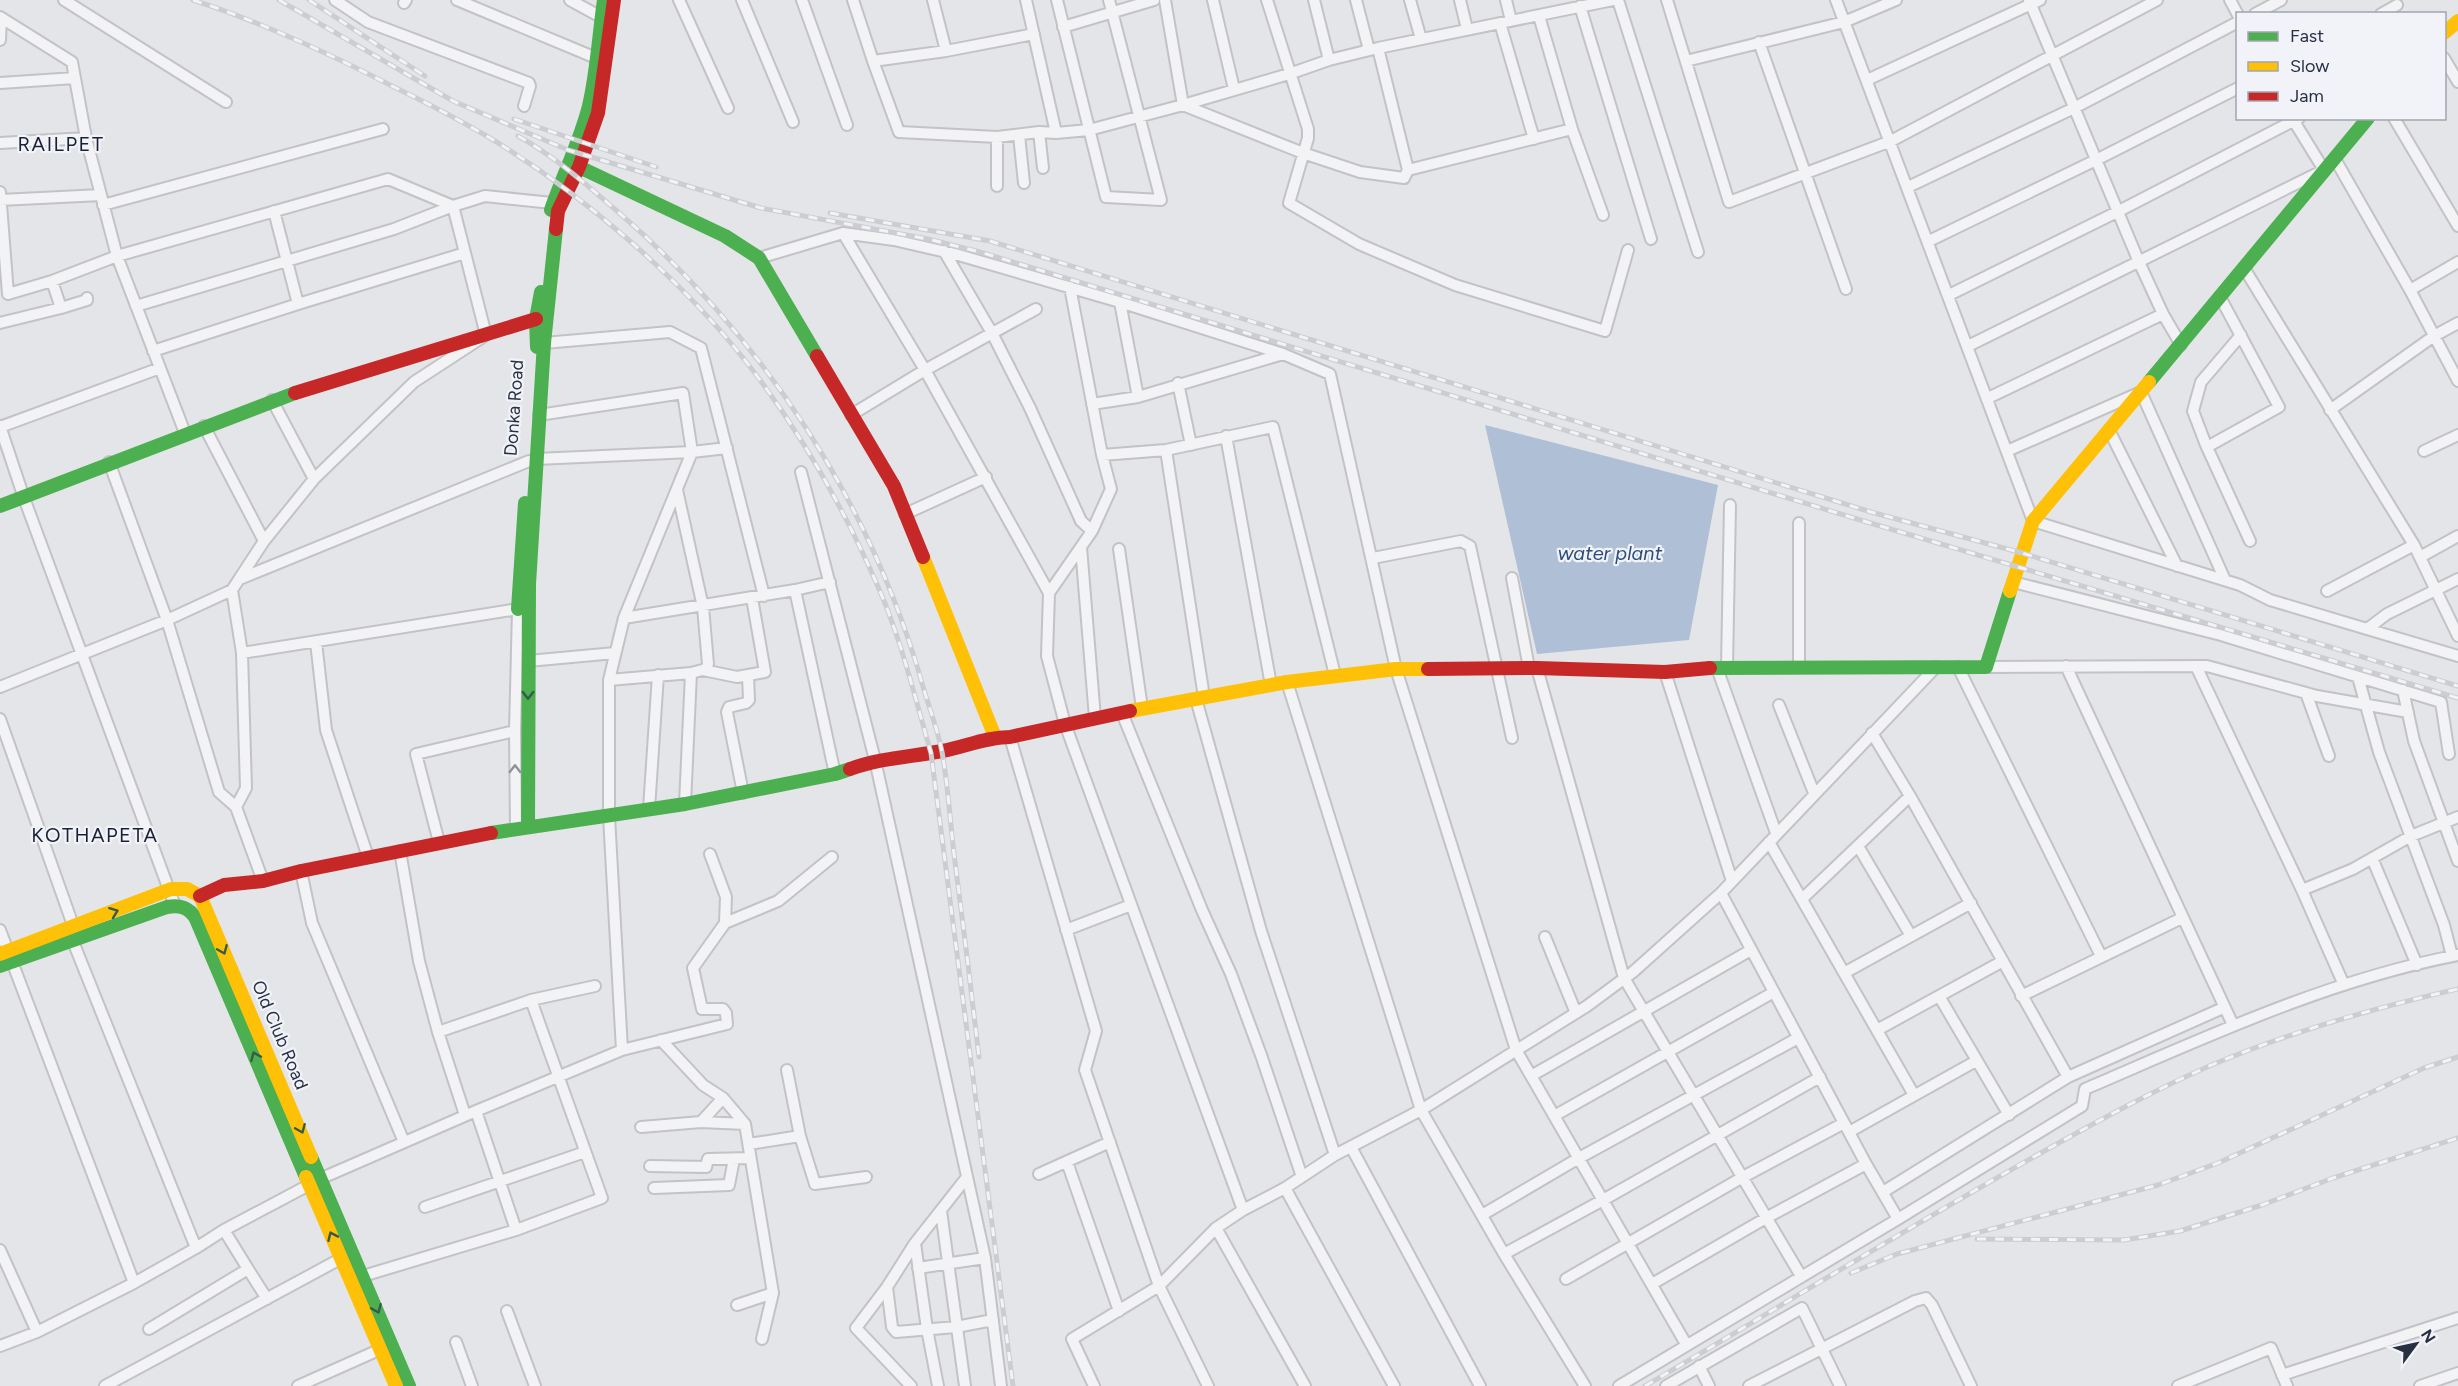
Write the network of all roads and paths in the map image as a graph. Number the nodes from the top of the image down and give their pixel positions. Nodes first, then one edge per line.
1 (64, 0) edge
2 (335, 0) edge
3 (457, 0) edge
4 (570, 0) edge
5 (603, 0) edge
6 (614, 0) edge
7 (679, 0) edge
8 (742, 0) edge
9 (802, 0) edge
10 (853, 0) edge
11 (933, 0) edge
12 (1026, 0) edge
13 (1057, 0) edge
14 (1109, 0) edge
15 (1154, 0) edge
16 (1165, 0) edge
17 (1213, 0) edge
18 (1267, 0) edge
19 (1314, 0) edge
20 (1356, 0) edge
21 (1410, 0) edge
22 (1460, 0) edge
23 (1506, 0) edge
24 (1618, 0) edge
25 (1667, 0) edge
26 (1836, 0) edge
27 (1896, 0) edge
28 (2157, 0) edge
29 (2281, 0) edge
30 (1606, 1) edge
31 (2033, 2) edge
32 (1558, 5) edge
33 (1580, 6) junction
34 (1112, 12) junction
35 (2259, 12) edge
36 (1539, 16) junction
37 (601, 17) junction
38 (1, 18) edge
39 (1511, 21) junction
40 (2458, 21) edge
41 (1844, 22) junction
42 (1500, 23) junction
43 (2236, 23) edge
44 (1063, 27) junction
45 (1467, 29) junction
46 (2446, 32) edge
47 (1034, 34) junction
48 (1421, 39) junction
49 (0, 40) edge
50 (1759, 42) junction
51 (1373, 49) junction
52 (946, 51) junction
53 (2052, 57) junction
54 (596, 58) junction
55 (1329, 60) junction
56 (2446, 60) edge
57 (873, 61) junction
58 (1686, 61) junction
59 (1289, 74) junction
60 (75, 78) junction
61 (1867, 80) junction
62 (2458, 82) edge
63 (0, 83) edge
64 (1234, 89) junction
65 (2236, 89) edge
66 (226, 102) dead end
67 (1183, 105) junction
68 (524, 106) dead end
69 (728, 108) dead end
70 (2074, 108) junction
71 (1138, 117) junction
72 (2293, 120) edge
73 (2296, 120) edge
74 (2366, 120) edge
75 (2395, 120) edge
76 (793, 122) dead end
77 (847, 124) dead end
78 (383, 129) dead end
79 (1572, 129) junction
80 (1089, 130) junction
81 (1039, 132) junction
82 (1056, 133) junction
83 (1019, 135) junction
84 (997, 137) junction
85 (86, 138) junction
86 (1534, 140) junction
87 (1891, 141) junction
88 (0, 143) edge
89 (1303, 153) junction
90 (2335, 159) junction
91 (2096, 160) junction
92 (579, 167) junction
93 (1043, 168) dead end
94 (1408, 170) junction
95 (2325, 170) junction
96 (1804, 173) junction
97 (1024, 183) dead end
98 (997, 186) dead end
99 (1908, 187) junction
100 (0, 192) edge
101 (0, 200) edge
102 (102, 200) junction
103 (552, 203) junction
104 (453, 207) junction
105 (274, 211) junction
106 (2117, 212) junction
107 (1603, 215) dead end
108 (2458, 226) edge
109 (843, 233) junction
110 (1652, 239) dead end
111 (1929, 241) junction
112 (1628, 250) dead end
113 (944, 251) junction
114 (1698, 252) dead end
115 (465, 254) junction
116 (117, 256) junction
117 (759, 258) junction
118 (286, 262) junction
119 (2139, 262) junction
120 (2458, 262) edge
121 (2244, 268) junction
122 (52, 280) junction
123 (1070, 287) junction
124 (1846, 289) dead end
125 (2409, 290) junction
126 (1949, 295) junction
127 (87, 297) dead end
128 (2220, 297) junction
129 (1120, 302) junction
130 (298, 303) junction
131 (136, 306) junction
132 (61, 308) junction
133 (1036, 309) dead end
134 (2163, 314) junction
135 (536, 319) junction
136 (0, 323) edge
137 (2458, 323) edge
138 (992, 333) junction
139 (486, 335) junction
140 (2241, 335) junction
141 (2434, 336) junction
142 (544, 343) junction
143 (2181, 345) junction
144 (1968, 346) junction
145 (153, 351) junction
146 (1283, 354) junction
147 (160, 368) junction
148 (925, 370) junction
149 (2458, 381) edge
150 (1178, 383) junction
151 (2141, 392) junction
152 (1138, 397) junction
153 (1988, 398) junction
154 (272, 400) junction
155 (1092, 404) junction
156 (2330, 410) junction
157 (539, 415) junction
158 (851, 415) junction
159 (204, 426) junction
160 (0, 427) edge
161 (2109, 430) junction
162 (185, 433) junction
163 (2458, 435) edge
164 (1226, 436) junction
165 (1191, 445) junction
166 (2207, 447) junction
167 (727, 448) junction
168 (1166, 450) junction
169 (2007, 451) junction
170 (2424, 451) dead end
171 (692, 452) junction
172 (1102, 455) junction
173 (532, 460) junction
174 (109, 462) junction
175 (801, 472) dead end
176 (986, 477) junction
177 (314, 478) junction
178 (677, 490) junction
179 (24, 498) junction
180 (1730, 505) dead end
181 (0, 506) edge
182 (905, 514) junction
183 (2034, 521) junction
184 (1798, 523) dead end
185 (1092, 531) junction
186 (2458, 536) edge
187 (264, 541) junction
188 (2250, 541) dead end
189 (2414, 546) junction
190 (1081, 547) junction
191 (1119, 549) dead end
192 (2420, 557) junction
193 (1373, 558) junction
194 (2177, 566) junction
195 (242, 578) junction
196 (1512, 578) dead end
197 (2458, 579) edge
198 (2225, 580) junction
199 (830, 582) junction
200 (2013, 582) junction
201 (232, 590) junction
202 (795, 590) junction
203 (2437, 590) junction
204 (2327, 591) dead end
205 (1049, 593) junction
206 (764, 596) junction
207 (752, 598) junction
208 (703, 607) junction
209 (518, 609) junction
210 (624, 618) junction
211 (167, 621) junction
212 (2367, 628) junction
213 (2458, 636) edge
214 (316, 642) junction
215 (242, 653) junction
216 (615, 653) junction
217 (83, 655) junction
218 (2458, 656) edge
219 (528, 661) junction
220 (2066, 666) junction
221 (2196, 666) junction
222 (1799, 667) junction
223 (1936, 667) junction
224 (1958, 667) junction
225 (1986, 667) junction
226 (1496, 668) junction
227 (1533, 668) junction
228 (1722, 668) junction
229 (1396, 669) junction
230 (703, 670) junction
231 (1665, 672) junction
232 (691, 673) junction
233 (658, 675) junction
234 (748, 675) junction
235 (1335, 675) junction
236 (2358, 677) junction
237 (609, 681) junction
238 (1287, 682) junction
239 (1271, 685) junction
240 (0, 687) edge
241 (2403, 690) junction
242 (2306, 693) junction
243 (1200, 698) junction
244 (1779, 705) dead end
245 (2366, 705) junction
246 (1142, 708) junction
247 (2408, 712) junction
248 (1122, 713) junction
249 (0, 718) edge
250 (1095, 718) junction
251 (1065, 724) junction
252 (515, 731) junction
253 (1872, 733) junction
254 (995, 737) junction
255 (1010, 737) junction
256 (1512, 738) dead end
257 (2449, 754) dead end
258 (2329, 756) dead end
259 (875, 760) junction
260 (835, 774) junction
261 (743, 793) junction
262 (1814, 793) junction
263 (1910, 796) junction
264 (685, 804) junction
265 (236, 807) junction
266 (649, 809) junction
267 (609, 816) junction
268 (2458, 817) edge
269 (2444, 822) junction
270 (522, 827) junction
271 (2411, 836) junction
272 (1773, 838) junction
273 (439, 842) junction
274 (1857, 846) junction
275 (400, 851) junction
276 (710, 854) dead end
277 (368, 857) junction
278 (832, 857) dead end
279 (2372, 858) junction
280 (2458, 861) edge
281 (301, 871) junction
282 (1732, 880) junction
283 (262, 881) junction
284 (171, 889) junction
285 (2302, 890) junction
286 (1721, 893) junction
287 (200, 896) junction
288 (1802, 899) junction
289 (1971, 903) junction
290 (1131, 905) junction
291 (175, 906) junction
292 (2182, 918) junction
293 (724, 923) junction
294 (0, 930) edge
295 (1066, 930) junction
296 (73, 933) junction
297 (1911, 936) junction
298 (1545, 937) dead end
299 (1751, 950) junction
300 (2455, 955) edge
301 (2101, 956) junction
302 (5, 958) edge
303 (2003, 961) junction
304 (2417, 965) junction
305 (1844, 973) junction
306 (1624, 978) junction
307 (2344, 985) junction
308 (595, 986) dead end
309 (1774, 992) junction
310 (1939, 996) junction
311 (2021, 996) junction
312 (531, 1000) junction
313 (2223, 1008) junction
314 (1645, 1012) junction
315 (1576, 1013) junction
316 (2233, 1025) junction
317 (1877, 1030) junction
318 (438, 1032) junction
319 (1798, 1038) junction
320 (661, 1041) junction
321 (622, 1050) junction
322 (1516, 1050) junction
323 (1670, 1052) junction
324 (1976, 1061) junction
325 (787, 1070) dead end
326 (1531, 1076) junction
327 (558, 1077) junction
328 (1820, 1077) junction
329 (2068, 1077) junction
330 (1695, 1094) junction
331 (1914, 1095) junction
332 (723, 1098) junction
333 (1421, 1110) junction
334 (470, 1113) junction
335 (2009, 1115) junction
336 (1554, 1116) junction
337 (701, 1122) junction
338 (745, 1124) junction
339 (641, 1127) dead end
340 (1846, 1127) junction
341 (1718, 1134) junction
342 (800, 1136) junction
343 (404, 1142) junction
344 (1110, 1142) junction
345 (749, 1144) junction
346 (1351, 1147) junction
347 (585, 1152) junction
348 (1335, 1155) junction
349 (750, 1158) junction
350 (1579, 1158) junction
351 (734, 1159) junction
352 (1067, 1162) junction
353 (1866, 1164) junction
354 (650, 1166) dead end
355 (1039, 1174) dead end
356 (1302, 1177) junction
357 (1743, 1177) junction
358 (866, 1178) dead end
359 (967, 1178) junction
360 (316, 1181) junction
361 (500, 1182) junction
362 (654, 1188) dead end
363 (1285, 1188) junction
364 (1883, 1192) junction
365 (1603, 1200) junction
366 (425, 1207) dead end
367 (1243, 1210) junction
368 (941, 1211) junction
369 (1482, 1215) junction
370 (1766, 1218) junction
371 (1898, 1219) junction
372 (1216, 1228) junction
373 (224, 1230) junction
374 (516, 1230) junction
375 (915, 1242) junction
376 (1628, 1243) junction
377 (196, 1248) junction
378 (0, 1250) edge
379 (1504, 1254) junction
380 (342, 1258) junction
381 (985, 1258) junction
382 (948, 1265) junction
383 (918, 1268) junction
384 (248, 1269) junction
385 (363, 1276) junction
386 (1801, 1276) junction
387 (1566, 1278) dead end
388 (134, 1283) junction
389 (1652, 1284) junction
390 (1159, 1286) junction
391 (887, 1287) junction
392 (773, 1293) junction
393 (267, 1299) junction
394 (737, 1305) dead end
395 (507, 1311) dead end
396 (1119, 1311) junction
397 (2458, 1318) edge
398 (993, 1320) junction
399 (956, 1326) junction
400 (149, 1329) dead end
401 (927, 1329) junction
402 (37, 1332) junction
403 (762, 1339) dead end
404 (456, 1342) dead end
405 (1686, 1344) junction
406 (0, 1346) edge
407 (381, 1349) junction
408 (1822, 1349) junction
409 (1700, 1366) junction
410 (2458, 1373) edge
411 (2282, 1375) junction
412 (2439, 1383) edge
413 (105, 1386) edge
414 (298, 1386) edge
415 (396, 1386) edge
416 (409, 1386) edge
417 (472, 1386) edge
418 (536, 1386) edge
419 (911, 1386) edge
420 (938, 1386) edge
421 (965, 1386) edge
422 (1001, 1386) edge
423 (1094, 1386) edge
424 (1208, 1386) edge
425 (1305, 1386) edge
426 (1394, 1386) edge
427 (1480, 1386) edge
428 (1585, 1386) edge
429 (1619, 1386) edge
430 (1666, 1386) edge
431 (1709, 1386) edge
432 (1749, 1386) edge
433 (1840, 1386) edge
434 (1971, 1386) edge
435 (2178, 1386) edge
436 (2287, 1386) edge
437 (2420, 1386) edge

1 - 66 street
2 - 68 street
3 - 54 street
4 - 37 street
5 - 37 street, Donka Road
6 - 92 street, Donka Road
7 - 69 street
8 - 76 street
9 - 77 street
10 - 57 street
11 - 52 street
12 - 47 street
13 - 44 street
14 - 34 street
15 - 34 street
16 - 67 street
17 - 64 street
18 - 59 street
19 - 55 street
20 - 51 street
21 - 48 street
22 - 45 street
23 - 39 street
24 - 114 street
25 - 58 street
26 - 41 street
27 - 41 street
28 - 53 street
29 - 35 street
30 - 33 street
31 - 53 street
31 - 61 street
32 - 33 street
32 - 36 street
33 - 110 street
34 - 44 street
34 - 71 street
36 - 39 street
36 - 79 street
37 - 54 street, Donka Road
38 - 49 street
38 - 60 street
39 - 42 street
40 - 46 street
41 - 50 street
41 - 61 street
42 - 45 street
42 - 86 street
43 - 70 street
44 - 80 street
45 - 48 street
47 - 52 street
47 - 82 street
48 - 51 street
50 - 58 street
50 - 96 street
51 - 55 street
51 - 94 street
52 - 57 street
53 - 70 street
53 - 87 street
54 - 103 street, Donka Road
55 - 59 street
56 - 62 street
57 - 84 street
58 - 96 street
59 - 64 street
59 - 89 street
60 - 63 street
60 - 85 street
61 - 87 street
64 - 67 street
65 - 91 street
67 - 71 street
67 - 89 street
70 - 91 street
70 - 99 street
71 - 80 street
71 - 80 street
72 - 106 street
73 - 95 street
74 - 90 street
75 - 108 street
78 - 102 street
79 - 86 street
79 - 107 street
80 - 82 street
81 - 82 street
81 - 83 street
81 - 93 street
83 - 84 street
83 - 97 street
84 - 98 street
85 - 88 street
85 - 102 street
86 - 94 street
87 - 96 street
87 - 99 street
89 - 94 street
89 - 112 street
90 - 95 street
90 - 125 street
91 - 106 street
91 - 111 street
92 - 117 street
92 - 142 street, Donka Road
95 - 119 street
95 - 121 street
96 - 124 street
99 - 111 street
100 - 101 street
101 - 102 street
101 - 122 street
102 - 116 street
103 - 104 street
103 - 135 street, Donka Road
104 - 105 street
104 - 115 street
104 - 118 street
105 - 116 street
105 - 118 street
106 - 119 street
106 - 126 street
109 - 113 street
109 - 117 street
109 - 148 street
111 - 126 street
113 - 123 street
113 - 138 street
115 - 130 street
115 - 139 street
116 - 122 street
116 - 131 street
117 - 158 street
118 - 130 street
118 - 131 street
119 - 134 street
119 - 144 street
120 - 125 street
121 - 128 street
121 - 156 street
122 - 132 street
123 - 129 street
123 - 155 street
125 - 141 street
126 - 144 street
127 - 132 street
128 - 140 street
128 - 143 street
129 - 146 street
129 - 152 street
130 - 145 street
131 - 145 street
132 - 136 street
133 - 138 street
134 - 143 street
134 - 153 street
135 - 139 street
135 - 173 street, Donka Road
137 - 141 street
138 - 148 street
138 - 185 street
139 - 154 street
139 - 177 street
140 - 166 street
140 - 166 street
141 - 149 street
141 - 156 street
142 - 157 street, Donka Road
142 - 167 street
143 - 151 street
144 - 153 street
145 - 147 street
146 - 150 street
146 - 193 street
147 - 160 street
147 - 162 street
148 - 158 street
148 - 176 street
150 - 152 street
150 - 165 street
151 - 161 street
151 - 169 street
151 - 198 street
152 - 155 street
153 - 169 street
154 - 159 street
154 - 177 street
155 - 172 street
156 - 189 street
157 - 171 street
157 - 173 street, Donka Road
158 - 182 street
159 - 162 street
159 - 187 street
160 - 179 street
161 - 183 street
161 - 194 street
162 - 174 street
163 - 170 street
164 - 165 street
164 - 235 street
164 - 239 street
165 - 168 street
166 - 188 street
167 - 171 street
167 - 206 street
168 - 172 street
168 - 243 street
169 - 183 street
171 - 173 street
171 - 178 street
172 - 185 street
173 - 195 street
173 - 209 street, Donka Road
173 - 219 street, Donka Road
174 - 179 street
174 - 211 street
175 - 199 street
176 - 182 street
176 - 205 street
177 - 187 street
178 - 208 street
178 - 210 street
179 - 181 street
179 - 217 street
180 - 228 street
182 - 254 street
183 - 194 street
183 - 200 street
184 - 222 street
185 - 190 street
186 - 192 street
187 - 195 street
189 - 192 street
189 - 204 street
190 - 205 street
190 - 250 street
191 - 246 street
192 - 203 street
193 - 226 street
193 - 229 street
194 - 198 street
195 - 201 street
196 - 227 street
197 - 203 street
198 - 212 street
199 - 202 street
199 - 259 street
200 - 225 street
200 - 236 street
201 - 211 street
201 - 215 street
202 - 206 street
202 - 260 street
203 - 212 street
203 - 213 street
205 - 251 street
206 - 207 street
207 - 208 street
207 - 234 street
208 - 210 street
208 - 230 street
209 - 214 street
209 - 252 street, Donka Road
210 - 216 street
211 - 217 street
211 - 265 street
212 - 218 street
214 - 215 street
214 - 277 street
215 - 265 street
216 - 219 street
216 - 237 street
217 - 240 street
217 - 284 street
219 -> 270 street, Donka Road
220 - 221 street
220 - 225 street
220 - 292 street
221 - 242 street
221 - 285 street
222 - 223 street
222 - 228 street
223 - 224 street
223 - 253 street
224 - 225 street
224 - 301 street
226 - 227 street
226 - 229 street
226 - 256 street
227 - 231 street
227 - 306 street
228 - 231 street
228 - 272 street
229 - 235 street
229 - 322 street
230 - 232 street
230 - 234 street
231 - 282 street
232 - 233 street
232 - 264 street
233 - 237 street
233 - 266 street
234 - 261 street
235 - 238 street
236 - 241 street
236 - 245 street
237 - 267 street
238 - 239 street
238 - 333 street
239 - 243 street
241 - 247 street
241 - 257 street
242 - 245 street
242 - 258 street
243 - 246 street
243 - 348 street
244 - 262 street
245 - 247 street
245 - 271 street
246 - 248 street
247 - 269 street
248 - 250 street
248 - 356 street
249 - 296 street
250 - 251 street
251 - 255 street
251 - 290 street
270 -> 252 street, Donka Road
252 - 273 street
253 - 262 street
253 - 263 street
254 - 255 street
254 - 259 street
255 - 295 street
259 - 260 street
259 - 359 street
260 - 261 street
261 - 264 street
262 - 272 street
263 - 274 street
263 - 289 street
264 - 266 street
265 - 283 street
266 - 267 street
267 - 270 street
267 - 321 street
268 - 269 street
269 - 271 street
269 - 280 street
270 - 273 street
271 - 279 street
271 - 300 street
272 - 282 street
272 - 288 street
273 - 275 street
274 - 288 street
274 - 297 street
275 - 277 street
275 - 318 street
276 - 293 street
277 - 281 street
278 - 293 street
279 - 285 street
279 - 304 street
281 - 283 street
281 - 343 street
282 - 286 street
283 - 287 street
284 - 287 street
284 - 291 street
296 -> 284 street
285 - 307 street
286 - 299 street
286 - 306 street
287 -> 360 street, Old Club Road
288 - 305 street
289 - 297 street
289 - 303 street
290 - 295 street
290 - 367 street
291 - 296 street
360 -> 291 street, Old Club Road
292 - 301 street
292 - 313 street
293 - 320 street
294 - 302 street
295 - 344 street
296 - 302 street
296 - 377 street
297 - 305 street
298 - 315 street
299 - 309 street
299 - 314 street
300 - 304 street
301 - 311 street
302 - 388 street
303 - 310 street
303 - 311 street
304 - 307 street
305 - 317 street
306 - 314 street
306 - 315 street
307 - 316 street
308 - 312 street
309 - 319 street
309 - 323 street
310 - 317 street
310 - 324 street
311 - 329 street
312 - 318 street
312 - 327 street
313 - 316 street
313 - 329 street
314 - 323 street
314 - 326 street
315 - 322 street
316 - 371 street
317 - 331 street
318 - 334 street
319 - 328 street
319 - 330 street
320 - 321 street
320 - 332 street
321 - 327 street
322 - 326 street
322 - 333 street
323 - 330 street
323 - 336 street
324 - 331 street
324 - 335 street
325 - 342 street
326 - 336 street
327 - 334 street
327 - 347 street
328 - 340 street
328 - 341 street
329 - 335 street
330 - 341 street
330 - 350 street
331 - 340 street
332 - 337 street
332 - 338 street
333 - 346 street
333 - 369 street
334 - 343 street
334 - 361 street
335 - 364 street
336 - 350 street
337 - 338 street
337 - 339 street
338 - 345 street
340 - 353 street
340 - 357 street
341 - 357 street
341 - 365 street
342 - 345 street
342 - 358 street
343 - 360 street
344 - 352 street
344 - 390 street
345 - 349 street
346 - 348 street
346 - 427 street
347 - 361 street
347 - 374 street
348 - 356 street
349 - 351 street
349 - 392 street
350 - 365 street
350 - 369 street
351 - 354 street
351 - 362 street
352 - 355 street
352 - 396 street
353 - 364 street
353 - 370 street
356 - 363 street
357 - 370 street
357 - 376 street
359 - 368 street
359 - 381 street
360 - 373 street
380 -> 360 street, Old Club Road
360 - 385 street, Old Club Road
361 - 366 street
361 - 374 street
363 - 367 street
363 - 426 street
364 - 371 street
365 - 376 street
365 - 379 street
367 - 372 street
368 - 375 street
368 - 382 street
369 - 379 street
370 - 386 street
370 - 389 street
371 - 386 street
372 - 390 street
372 - 425 street
373 - 377 street
373 - 384 street
374 - 385 street
375 - 383 street
375 - 391 street
376 - 387 street
376 - 389 street
377 - 388 street
378 - 402 street
379 - 428 street
380 - 393 street
380 - 407 street, Old Club Road
381 - 382 street
381 - 398 street
382 - 383 street
382 - 399 street
383 - 401 street
384 - 393 street
384 - 400 street
385 -> 416 street, Old Club Road
386 - 405 street
388 - 402 street
389 - 405 street
390 - 396 street
390 - 424 street
391 - 401 street
391 - 419 street
392 - 394 street
392 - 403 street
393 - 413 street
395 - 418 street
396 - 423 street
397 - 411 street
398 - 399 street
398 - 422 street
399 - 401 street
399 - 421 street
401 - 420 street
402 - 406 street
404 - 417 street
405 - 429 street
407 - 414 street
407 - 415 street, Old Club Road
408 - 409 street
408 - 432 street
408 - 433 street
408 - 434 street
409 - 430 street
409 - 431 street
410 - 412 street
411 - 435 street
411 - 436 street
412 - 437 street

